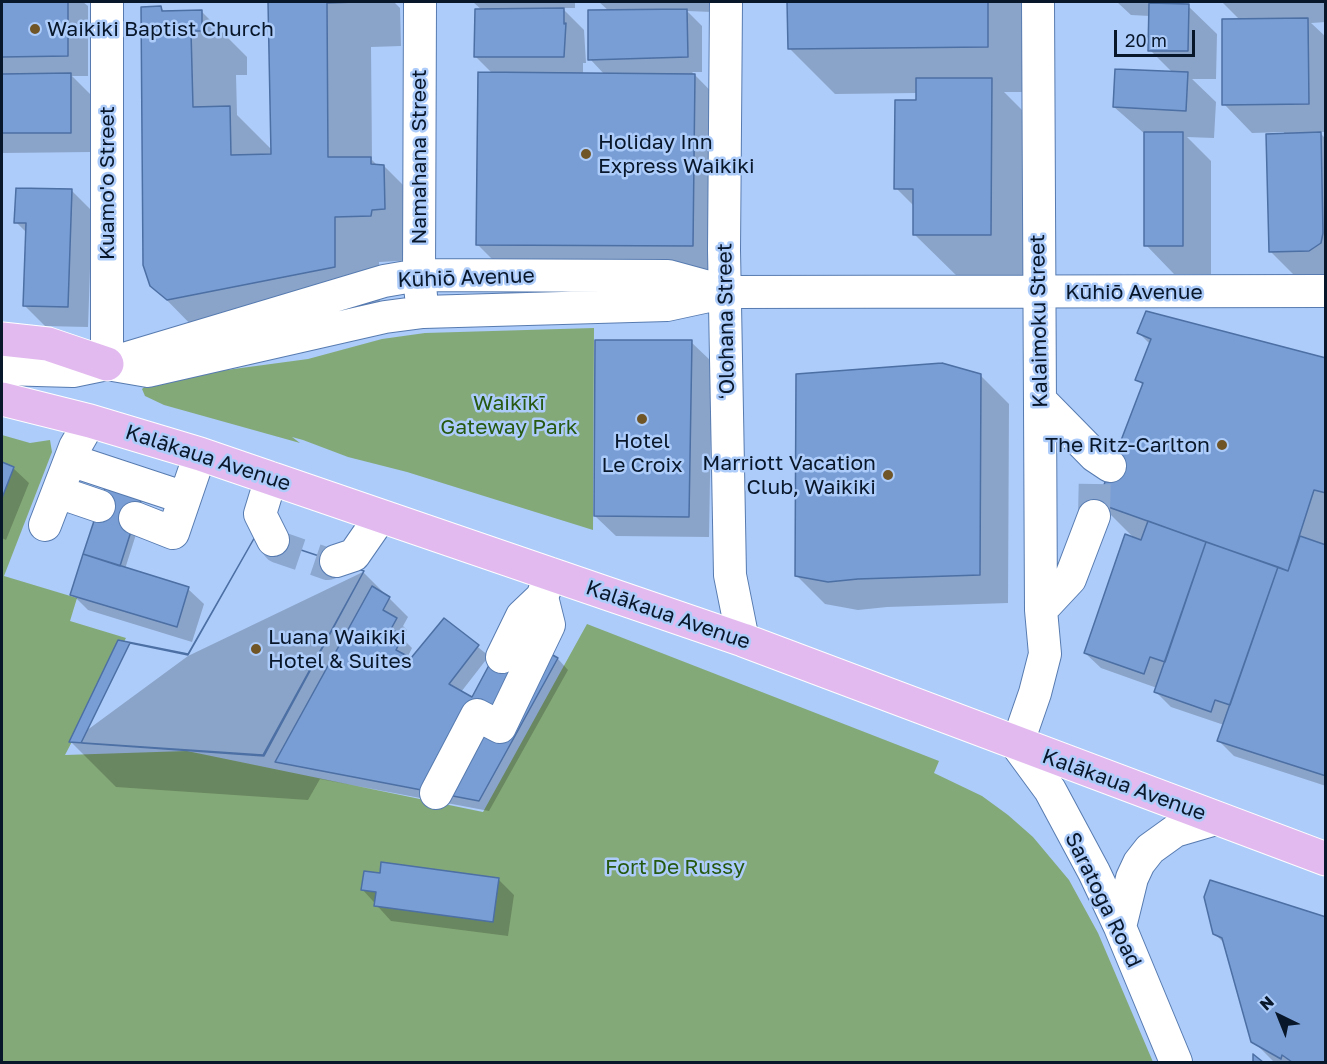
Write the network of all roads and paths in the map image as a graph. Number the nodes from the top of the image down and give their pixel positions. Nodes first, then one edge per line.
1 (107, 2) edge
2 (420, 2) edge
3 (726, 2) edge
4 (1038, 2) edge
5 (419, 275) junction
6 (1326, 291) edge
7 (726, 292) junction
8 (1038, 293) junction
9 (423, 312) junction
10 (2, 339) edge
11 (107, 364) junction
12 (2, 369) edge
13 (2, 399) edge
14 (1040, 400) junction
15 (90, 421) junction
16 (200, 454) junction
17 (70, 460) junction
18 (1100, 464) tunnel mouth
19 (271, 478) junction
20 (58, 492) junction
21 (185, 498) junction
22 (99, 506) dead end
23 (381, 516) junction
24 (1094, 516) tunnel mouth
25 (135, 518) dead end
26 (45, 525) dead end
27 (273, 540) tunnel mouth
28 (336, 561) tunnel mouth
29 (546, 585) junction
30 (1041, 610) junction
31 (743, 640) junction
32 (502, 657) dead end
33 (1017, 745) junction
34 (436, 793) dead end
35 (1216, 819) junction
36 (1326, 859) edge
37 (1120, 927) junction
38 (1176, 1062) edge

1 - 11 street, Kuamo'o Street
2 - 5 street, Namahana Street
3 - 7 street, ʻOlohana Street
4 - 8 street, Kalaimoku Street
5 - 7 street, Kūhiō Avenue
5 - 9 street, Namahana Street
5 - 11 street, Kūhiō Avenue
6 - 8 street, Kūhiō Avenue
7 - 8 street, Kūhiō Avenue
7 - 9 street, Kūhiō Avenue
7 - 31 street, ʻOlohana Street
8 - 14 street, Kalaimoku Street
9 - 11 street, Kūhiō Avenue
10 - 11 main road
11 - 12 street, Kūhiō Avenue
13 - 15 main road, Kalākaua Avenue
14 - 18 street
14 - 30 street, Kalaimoku Street
15 - 16 main road, Kalākaua Avenue
15 - 17 street
16 - 19 main road, Kalākaua Avenue
16 - 21 street
17 - 20 street
17 - 21 street
19 - 23 main road, Kalākaua Avenue
19 - 27 street
20 - 22 street
20 - 26 street
21 - 25 street
23 - 28 street
23 - 29 main road, Kalākaua Avenue
24 - 30 street
29 - 31 main road, Kalākaua Avenue
29 - 32 street
29 - 34 street
30 - 33 street, Kalaimoku Street
31 - 33 main road, Kalākaua Avenue
33 - 35 main road, Kalākaua Avenue
33 - 37 street, Saratoga Road
35 - 36 main road, Kalākaua Avenue
35 - 37 street
37 - 38 street, Saratoga Road

